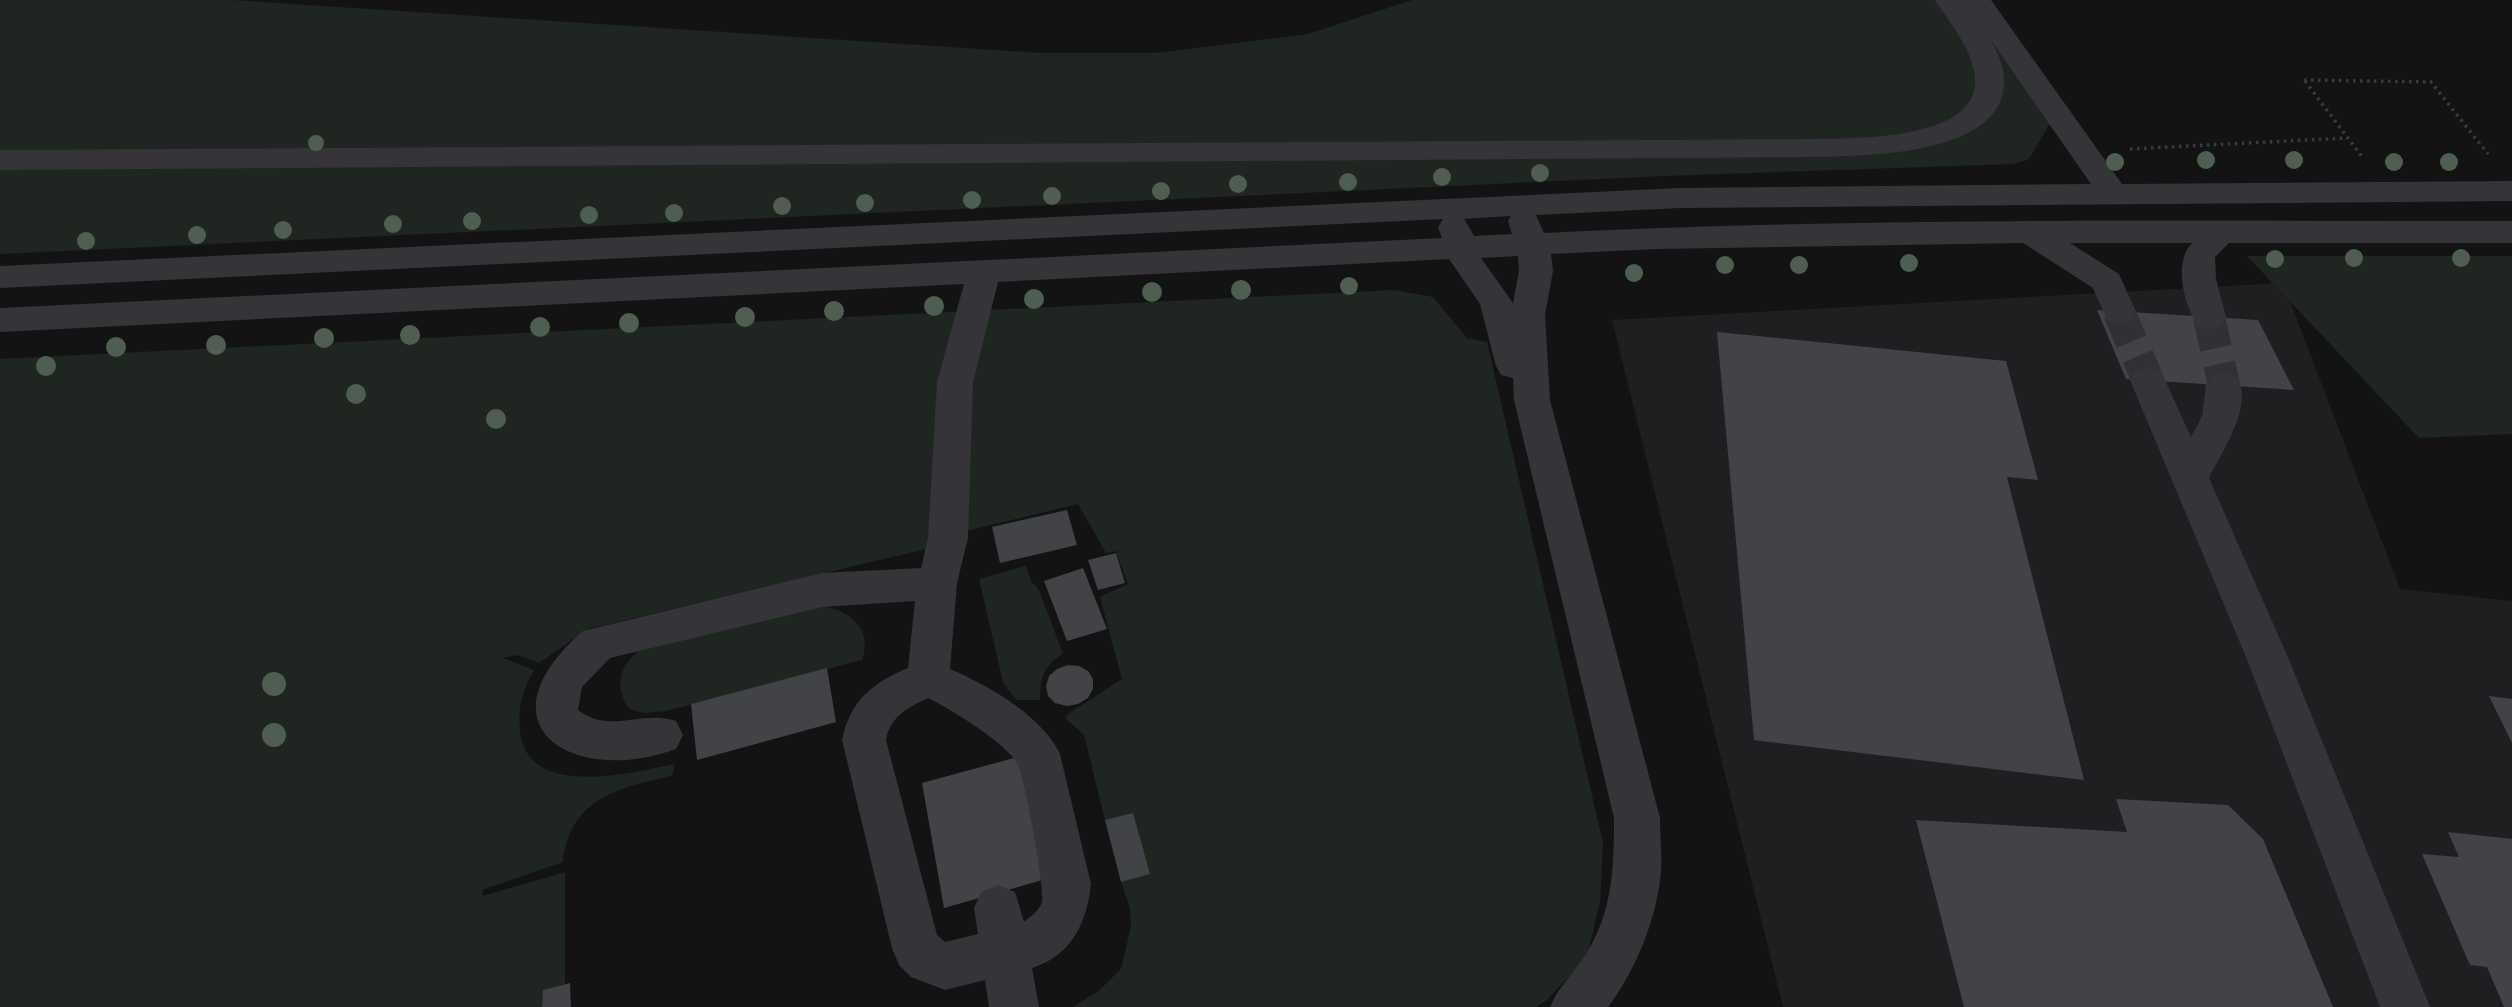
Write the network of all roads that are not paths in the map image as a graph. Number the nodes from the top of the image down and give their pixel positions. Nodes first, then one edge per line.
1 (1949, 0) edge
2 (1977, 0) edge
3 (0, 160) edge
4 (2504, 178) edge
5 (2112, 193) junction
6 (1519, 206) junction
7 (1449, 208) junction
8 (2030, 232) junction
9 (2512, 232) edge
10 (2154, 233) junction
11 (2220, 233) junction
12 (1533, 245) junction
13 (1460, 247) junction
14 (984, 271) junction
15 (0, 277) edge
16 (2209, 317) tunnel mouth
17 (0, 320) edge
18 (2148, 380) tunnel mouth
19 (2224, 385) tunnel mouth
20 (1532, 400) junction
21 (2190, 478) junction
22 (937, 583) junction
23 (928, 680) junction
24 (661, 736) dead end
25 (1001, 931) junction
26 (1014, 1007) edge
27 (1575, 1007) edge
28 (2405, 1007) edge

1 - 3 street
2 - 5 street
4 - 5 street
5 - 6 street
6 - 7 street
6 - 12 street
7 - 13 street
7 - 15 street
8 - 10 street
8 - 10 street
8 - 12 street
9 - 11 street
10 - 11 street
11 - 16 street
12 - 13 street
12 - 20 street
13 - 14 street
13 - 20 street
14 - 17 street
14 - 22 street
18 - 21 street
19 - 21 street
20 - 27 street
21 - 28 street
22 - 23 street
22 - 24 street
23 - 25 street
23 - 25 street
25 - 26 street

